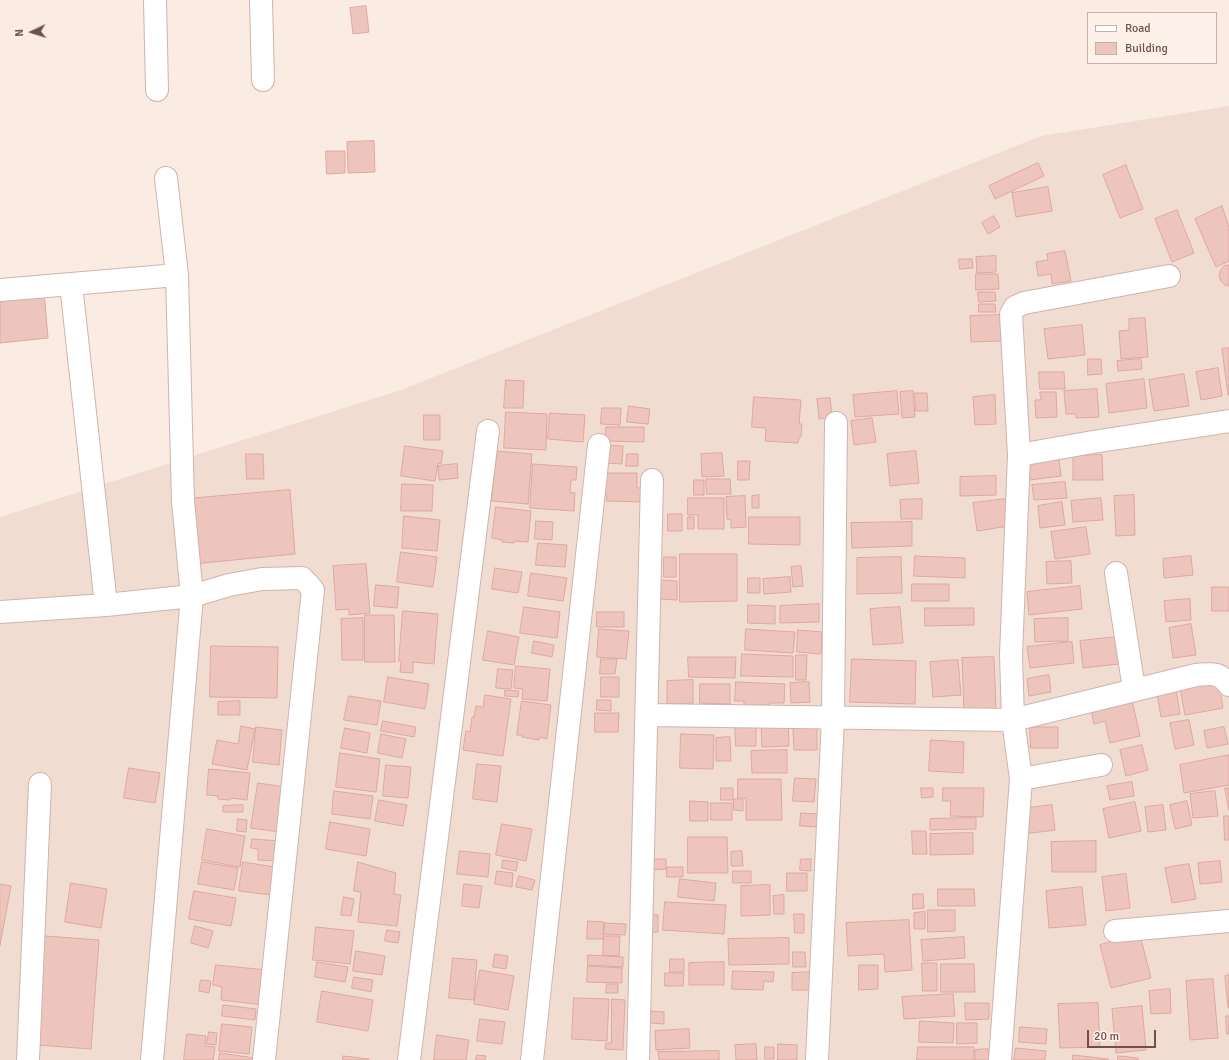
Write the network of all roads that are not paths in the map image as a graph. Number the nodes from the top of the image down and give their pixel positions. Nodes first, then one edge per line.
1 (155, 0) edge
2 (261, 0) edge
3 (262, 80) dead end
4 (157, 90) dead end
5 (166, 178) dead end
6 (177, 275) junction
7 (1169, 276) dead end
8 (71, 284) junction
9 (0, 290) edge
10 (1229, 421) edge
11 (836, 423) dead end
12 (488, 431) dead end
13 (599, 445) dead end
14 (1019, 455) junction
15 (652, 480) dead end
16 (1116, 573) dead end
17 (192, 596) junction
18 (106, 605) junction
19 (0, 612) edge
20 (1229, 685) edge
21 (1134, 689) junction
22 (647, 714) junction
23 (833, 718) junction
24 (1013, 720) junction
25 (1101, 765) dead end
26 (1021, 779) junction
27 (40, 784) dead end
28 (1229, 921) edge
29 (1115, 931) dead end
30 (28, 1060) edge
31 (152, 1060) edge
32 (264, 1060) edge
33 (409, 1060) edge
34 (532, 1060) edge
35 (638, 1060) edge
36 (817, 1060) edge
37 (1000, 1060) edge

1 - 4 street
2 - 3 street
5 - 6 street
6 - 8 street
6 - 17 street
7 - 14 street
8 - 9 street
8 - 18 street
10 - 14 street
11 - 23 street
12 - 33 street
13 - 34 street
14 - 24 street
15 - 22 street
16 - 21 street
17 - 18 street
17 - 31 street
17 - 32 street
18 - 19 street
20 - 21 street
21 - 24 street
22 - 23 street
22 - 35 street
23 - 24 street
23 - 36 street
24 - 26 street
25 - 26 street
26 - 37 street
27 - 30 street
28 - 29 street

